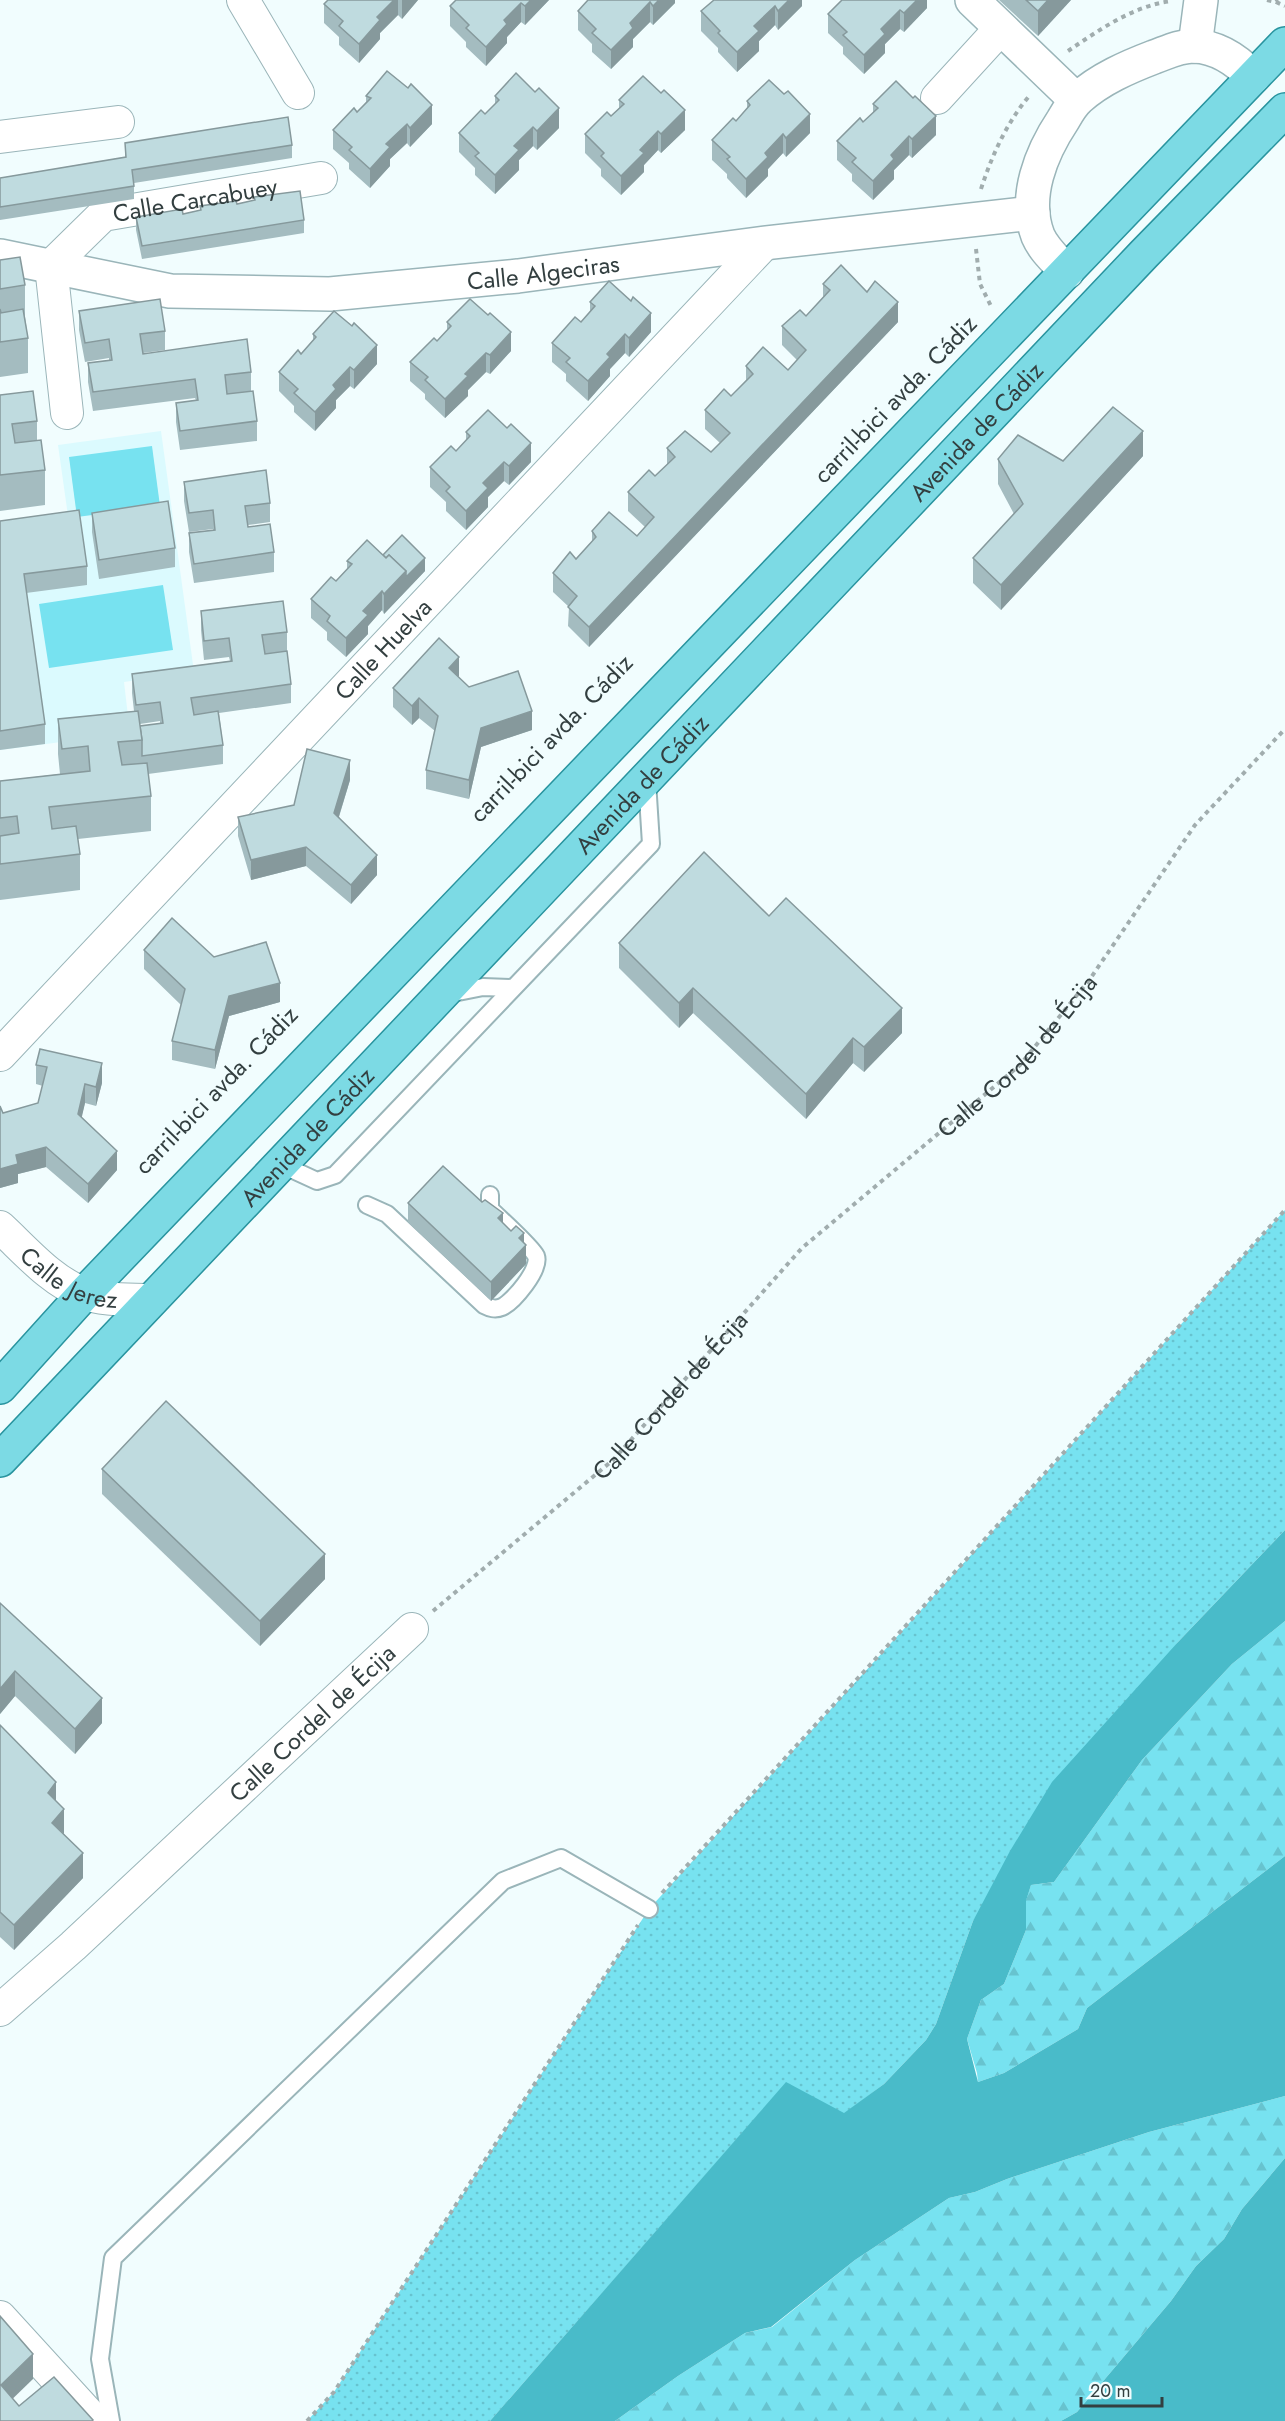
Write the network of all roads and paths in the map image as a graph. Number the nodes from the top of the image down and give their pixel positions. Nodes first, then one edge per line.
1 (243, 0) edge
2 (972, 0) edge
3 (1174, 0) edge
4 (1201, 0) edge
5 (1267, 0) edge
6 (1157, 1) edge
7 (1277, 1) edge
8 (1285, 6) edge
9 (1001, 28) junction
10 (1285, 44) edge
11 (1195, 46) junction
12 (1048, 73) junction
13 (1253, 77) junction
14 (298, 93) dead end
15 (937, 98) dead end
16 (1077, 100) junction
17 (1285, 110) edge
18 (118, 122) dead end
19 (0, 137) edge
20 (321, 178) dead end
21 (1033, 213) junction
22 (975, 219) junction
23 (765, 243) junction
24 (1144, 254) junction
25 (0, 256) edge
26 (51, 266) junction
27 (1067, 272) junction
28 (1100, 302) junction
29 (993, 310) dead end
30 (67, 413) dead end
31 (1285, 729) edge
32 (647, 780) junction
33 (512, 988) junction
34 (443, 995) junction
35 (0, 1055) edge
36 (280, 1164) junction
37 (490, 1195) dead end
38 (367, 1205) dead end
39 (1285, 1210) edge
40 (0, 1227) edge
41 (84, 1294) junction
42 (152, 1300) junction
43 (0, 1387) edge
44 (0, 1460) edge
45 (412, 1629) joint
46 (649, 1909) junction
47 (0, 2010) edge
48 (0, 2317) edge
49 (95, 2421) edge
50 (111, 2421) edge
51 (307, 2421) edge

1 - 14 street
2 - 9 street
3 - 6 path, carril-bici avda. Cádiz
4 - 11 street
5 - 7 path
6 - 12 path, carril-bici avda. Cádiz
7 - 8 path
9 - 12 street
9 - 15 street
10 - 13 main road, Avenida de Cádiz
11 - 13 street
11 - 16 street
12 - 16 street
12 - 22 path, carril-bici avda. Cádiz
13 - 24 main road
13 - 27 main road, Avenida de Cádiz
16 - 21 street
17 - 24 main road, Avenida de Cádiz
18 - 19 street
20 - 26 street, Calle Carcabuey
21 - 22 street, Calle Algeciras
21 - 27 street
22 - 23 street, Calle Algeciras
22 - 29 path, carril-bici avda. Cádiz
23 - 26 street, Calle Algeciras
23 - 35 street, Calle Huelva
24 - 28 main road, Avenida de Cádiz
25 - 26 street, Calle Algeciras
26 - 30 street
27 - 28 main road
27 - 41 main road, Avenida de Cádiz
28 - 32 main road, Avenida de Cádiz
31 - 45 path, Calle Cordel de Écija
32 - 33 lane
32 - 34 main road, Avenida de Cádiz
33 - 34 lane
33 - 36 lane
34 - 36 main road, Avenida de Cádiz
36 - 42 main road, Avenida de Cádiz
37 - 38 lane
39 - 46 path
40 - 41 street, Calle Jerez
41 - 42 street, Calle Jerez
41 - 43 main road, Avenida de Cádiz
42 - 44 main road, Avenida de Cádiz
45 - 47 street, Calle Cordel de Écija
46 - 50 lane
46 - 51 path
48 - 49 street

